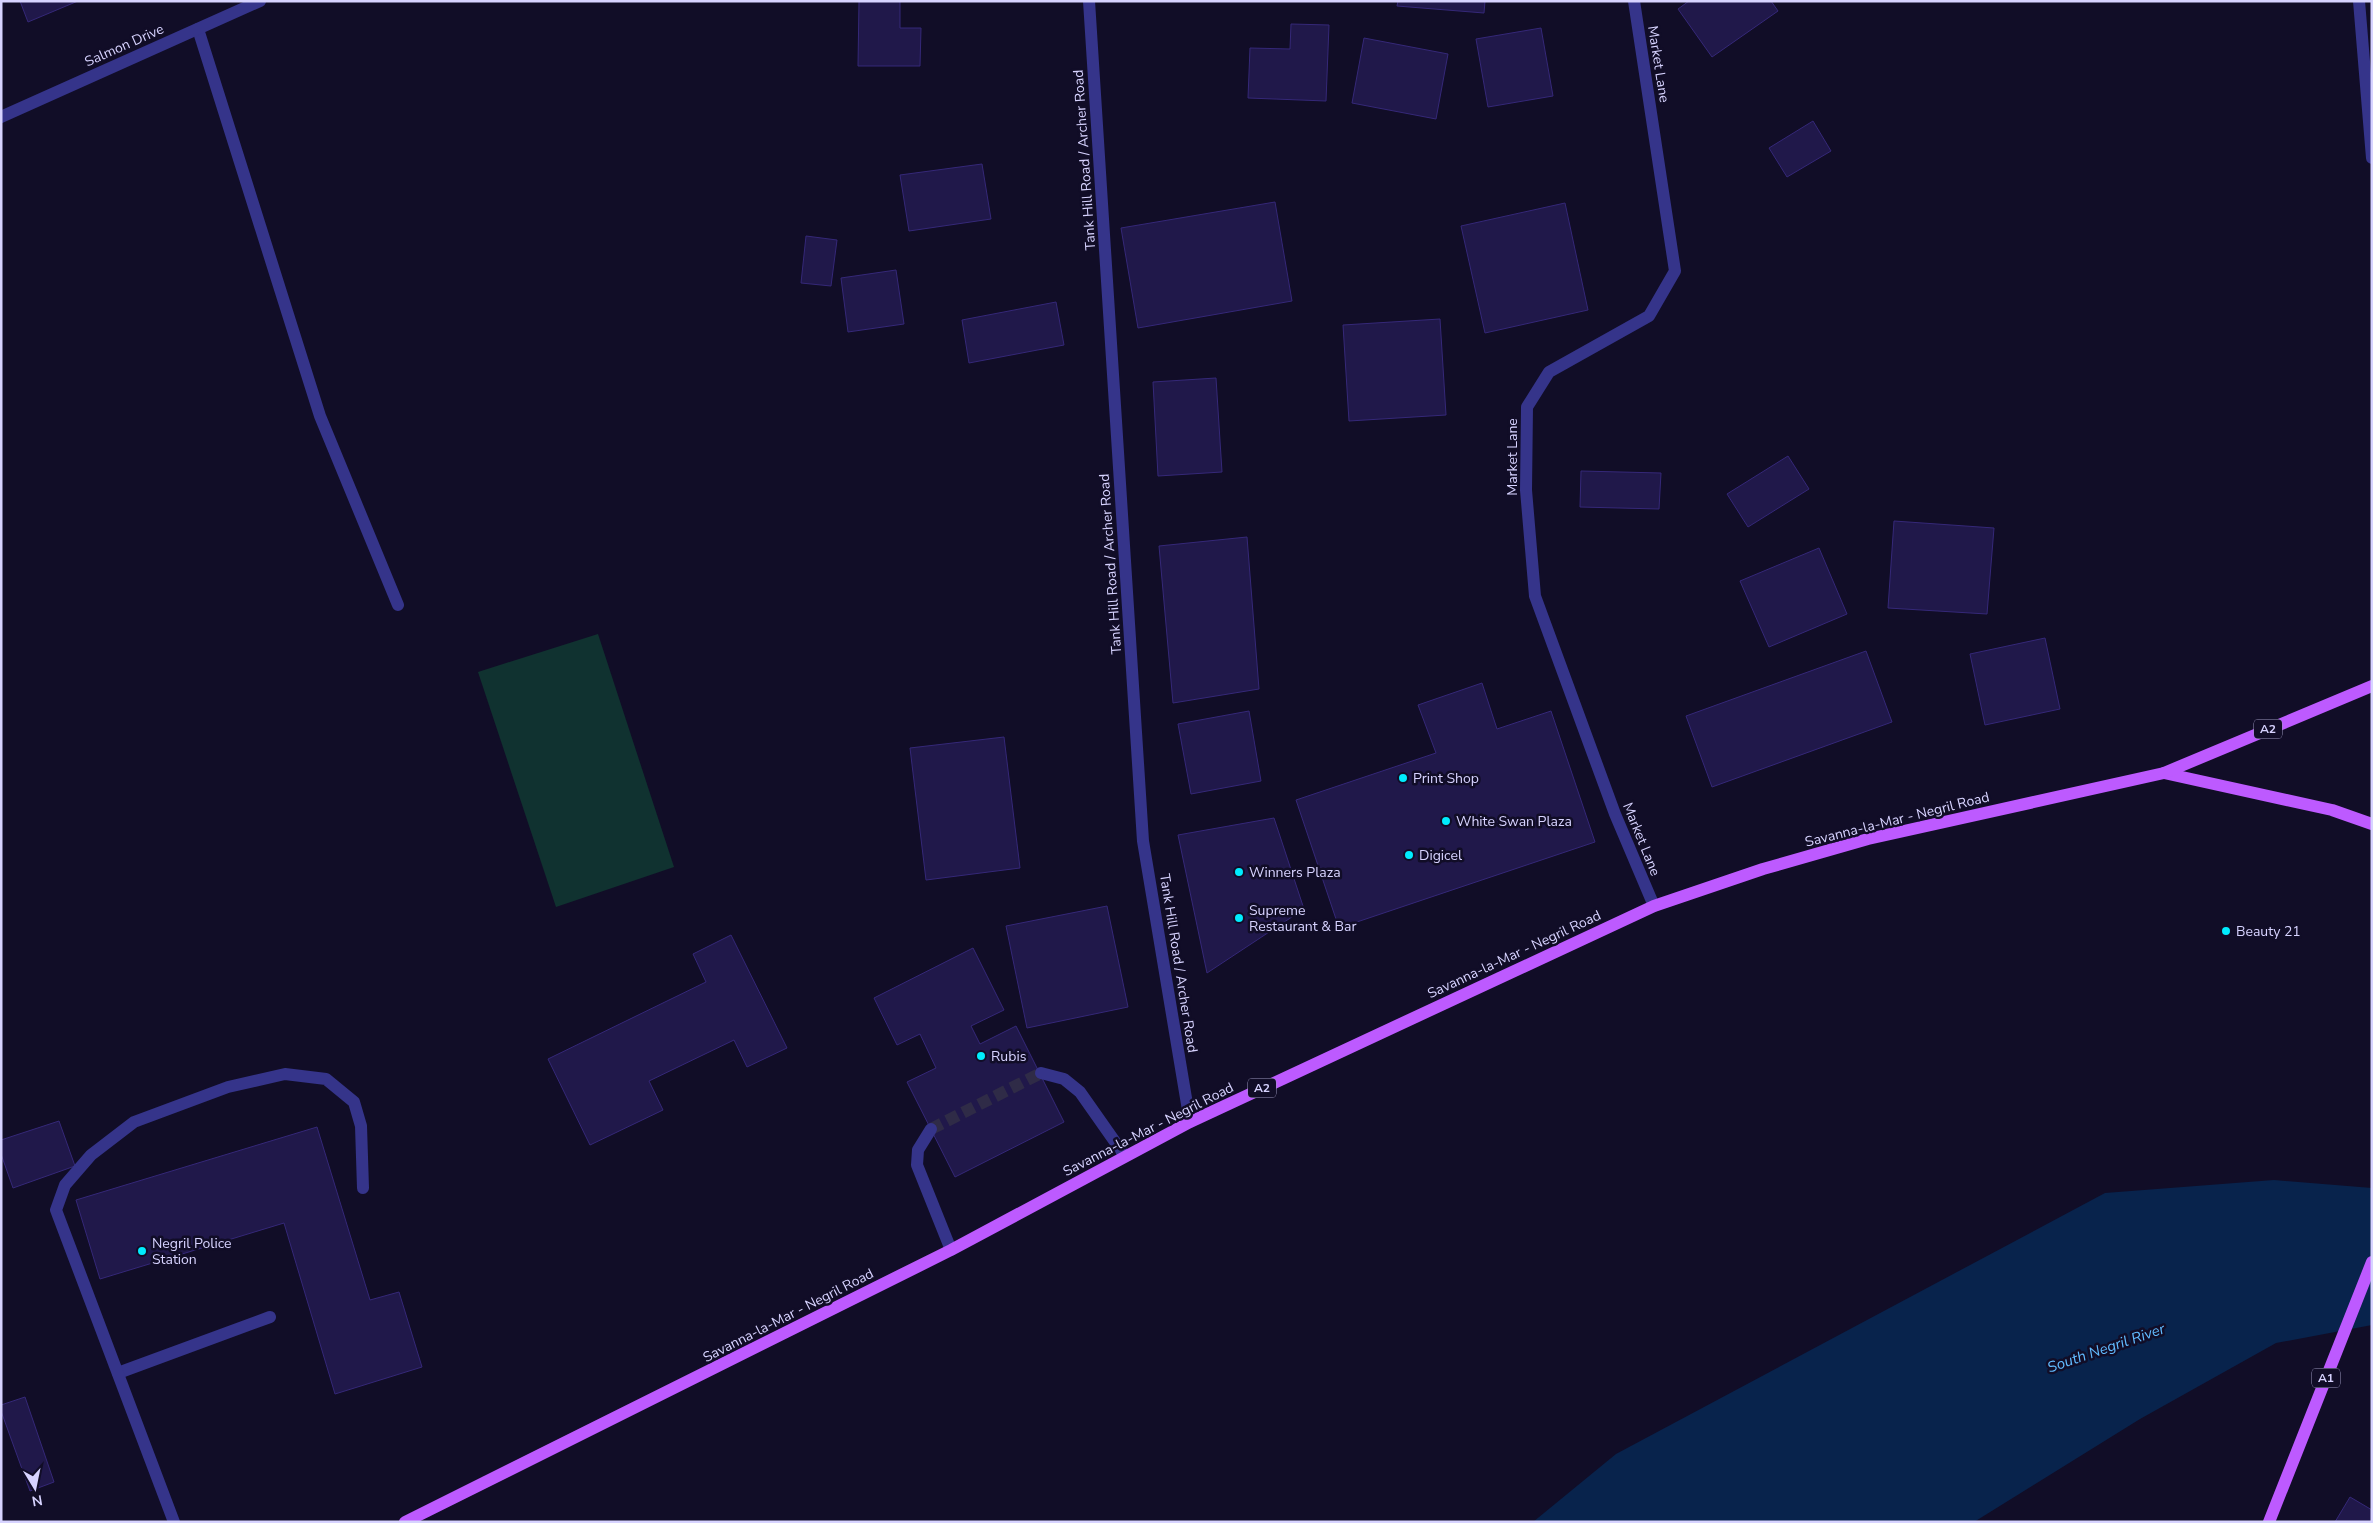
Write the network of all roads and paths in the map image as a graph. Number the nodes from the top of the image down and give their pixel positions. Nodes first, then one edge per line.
1 (260, 1) edge
2 (1089, 1) edge
3 (1634, 1) edge
4 (2359, 1) edge
5 (198, 29) junction
6 (1, 117) edge
7 (2372, 158) edge
8 (398, 605) dead end
9 (2372, 686) edge
10 (2164, 773) junction
11 (2372, 824) edge
12 (1654, 906) junction
13 (1040, 1073) tunnel mouth
14 (1190, 1122) junction
15 (931, 1129) tunnel mouth
16 (1125, 1156) junction
17 (363, 1188) dead end
18 (951, 1250) junction
19 (2372, 1262) edge
20 (270, 1317) dead end
21 (118, 1373) junction
22 (174, 1522) edge
23 (405, 1522) edge
24 (2269, 1522) edge

1 - 5 street, Salmon Drive
2 - 14 street, Tank Hill Road / Archer Road
3 - 12 street, Market Lane
4 - 7 street
5 - 6 street, Salmon Drive
5 - 8 street
9 - 10 main road, Savanna-la-Mar - Negril Road / A2
10 - 11 main road, Savanna-la-Mar - Negril Road / A2
10 - 12 main road, Savanna-la-Mar - Negril Road / A2
12 - 14 main road, Savanna-la-Mar - Negril Road / A2
13 - 16 street
14 - 16 main road, Savanna-la-Mar - Negril Road / A2
15 - 18 street
16 - 18 main road, Savanna-la-Mar - Negril Road / A2
17 - 21 street
18 - 23 main road, Savanna-la-Mar - Negril Road / A2
19 - 24 main road, A1
20 - 21 street
21 - 22 street

